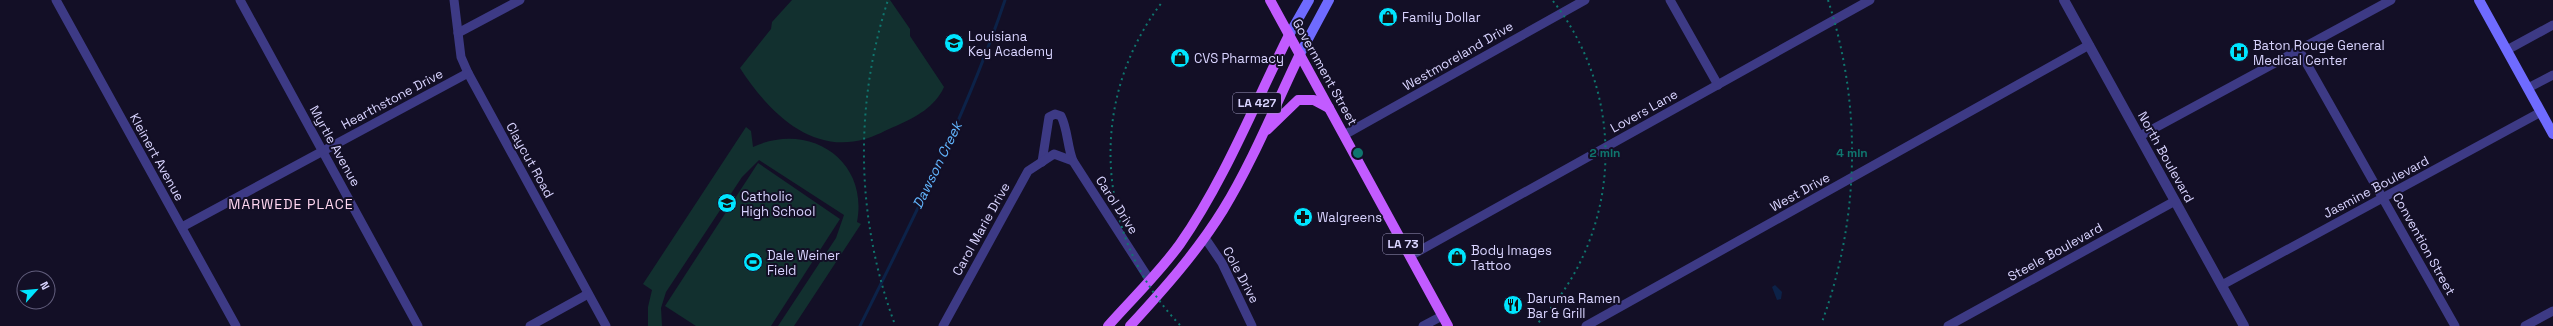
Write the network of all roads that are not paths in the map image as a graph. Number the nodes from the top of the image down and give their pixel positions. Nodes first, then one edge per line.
1 (56, 0) edge
2 (240, 0) edge
3 (454, 0) edge
4 (520, 0) edge
5 (1270, 0) edge
6 (1309, 0) edge
7 (1329, 0) edge
8 (1585, 0) edge
9 (1670, 0) edge
10 (1870, 0) edge
11 (2064, 0) edge
12 (2391, 0) edge
13 (2479, 0) edge
14 (2553, 25) edge
15 (458, 33) junction
16 (1289, 35) junction
17 (2089, 45) junction
18 (2299, 50) junction
19 (2506, 50) junction
20 (1300, 54) junction
21 (468, 73) junction
22 (2553, 75) edge
23 (1718, 85) junction
24 (2528, 88) junction
25 (1329, 108) junction
26 (2541, 112) junction
27 (2553, 134) edge
28 (1344, 135) junction
29 (1261, 136) junction
30 (2140, 136) junction
31 (322, 151) junction
32 (1073, 161) junction
33 (1042, 162) junction
34 (2383, 198) junction
35 (2175, 201) junction
36 (182, 227) junction
37 (1205, 238) junction
38 (1410, 256) junction
39 (1149, 280) junction
40 (2222, 285) junction
41 (588, 294) junction
42 (2553, 311) edge
43 (1442, 316) junction
44 (236, 326) edge
45 (418, 326) edge
46 (530, 326) edge
47 (606, 326) edge
48 (943, 326) edge
49 (1108, 326) edge
50 (1130, 326) edge
51 (1252, 326) edge
52 (1423, 326) edge
53 (1448, 326) edge
54 (1586, 326) edge
55 (1948, 326) edge
56 (2244, 326) edge
57 (2455, 326) edge
58 (2525, 326) edge

1 - 36 street, Kleinert Avenue
2 - 31 street, Myrtle Avenue
3 - 15 street, Claycut Road
4 - 15 street
5 - 16 main road, Government Street / LA 73
6 - 16 main road, LA 427
7 - 20 main road
8 - 28 street, Westmoreland Drive
9 - 23 street
10 - 23 street, Lovers Lane
11 - 17 street, North Boulevard
12 - 18 street
13 - 19 main road
14 - 19 street
15 - 21 street, Claycut Road
16 - 20 main road, Government Street / LA 73
16 - 39 main road, LA 427
17 - 30 street, North Boulevard
17 - 54 street, West Drive
18 - 30 street
18 - 34 street, Convention Street
19 - 24 main road
20 - 25 main road, Government Street / LA 73
20 - 29 main road, LA 427
21 - 31 street, Hearthstone Drive
21 - 41 street, Claycut Road
22 - 24 street
23 - 38 street, Lovers Lane
24 - 26 main road
25 - 28 main road, Government Street / LA 73
25 - 29 main road
26 - 27 main road
26 - 34 street, Jasmine Boulevard
28 - 38 main road, Government Street / LA 73
29 - 37 main road, LA 427
30 - 35 street, North Boulevard
31 - 36 street, Hearthstone Drive
31 - 45 street, Myrtle Avenue
32 - 33 street, Carol Marie Drive
32 - 33 street, Carol Drive
32 - 39 street, Carol Drive
33 - 48 street, Carol Marie Drive
34 - 40 street, Jasmine Boulevard
34 - 57 street, Convention Street
35 - 40 street, North Boulevard
35 - 55 street, Steele Boulevard
36 - 44 street, Kleinert Avenue
37 - 50 main road, LA 427
37 - 51 street, Cole Drive
38 - 43 main road, Government Street / LA 73
39 - 49 main road, LA 427
40 - 56 street, North Boulevard
41 - 46 street
41 - 47 street, Claycut Road
42 - 58 street
43 - 52 street
43 - 53 main road, Government Street / LA 73

